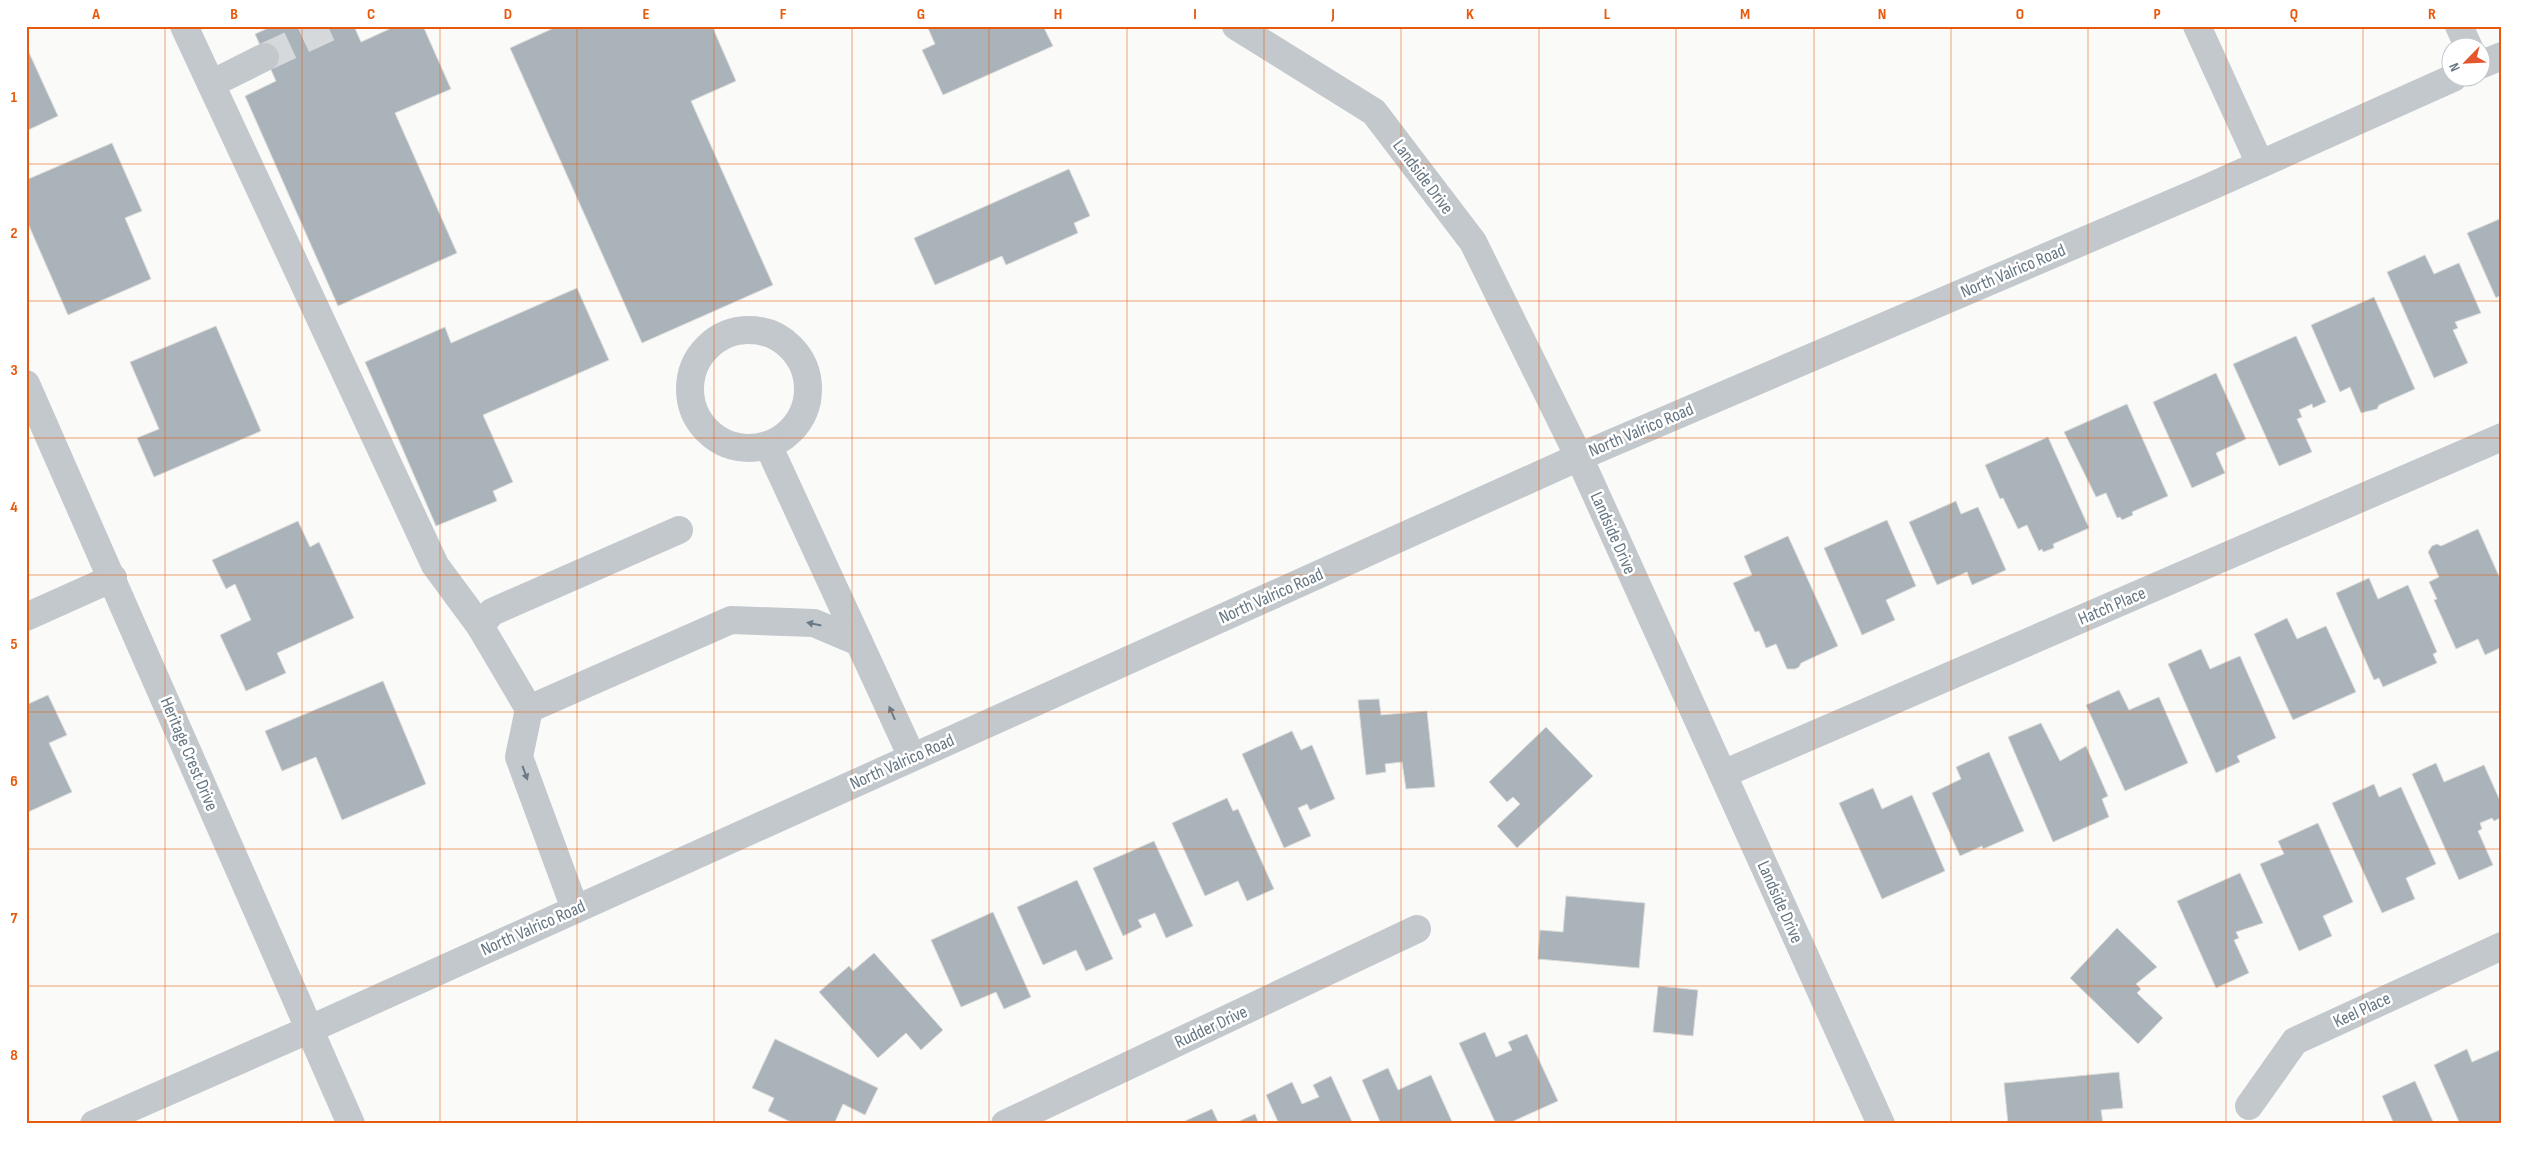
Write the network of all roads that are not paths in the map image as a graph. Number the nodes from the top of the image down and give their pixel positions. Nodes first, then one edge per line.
1 (184, 26) edge
2 (1236, 26) edge
3 (2197, 26) edge
4 (2460, 26) edge
5 (2465, 38) edge
6 (265, 56) tunnel mouth
7 (2502, 56) edge
8 (2490, 61) edge
9 (211, 84) junction
10 (2440, 84) edge
11 (2260, 164) junction
12 (26, 384) edge
13 (2502, 438) edge
14 (768, 445) junction
15 (1579, 457) junction
16 (679, 530) dead end
17 (113, 578) junction
18 (26, 617) edge
19 (480, 626) junction
20 (859, 642) junction
21 (529, 709) junction
22 (912, 758) junction
23 (1723, 774) junction
24 (575, 909) junction
25 (1417, 930) dead end
26 (2502, 946) edge
27 (308, 1030) junction
28 (2250, 1106) dead end
29 (94, 1124) edge
30 (351, 1124) edge
31 (1005, 1124) edge
32 (1881, 1124) edge

1 - 9 street
2 - 15 street, Landside Drive
3 - 11 street
4 - 5 street
6 - 9 street
7 - 8 street
9 - 19 street
10 - 11 street, North Valrico Road
11 - 15 street, North Valrico Road
12 - 17 street, Heritage Crest Drive
13 - 23 street, Hatch Place
14 - 14 street
14 - 20 street
15 - 22 street, North Valrico Road
15 - 23 street, Landside Drive
16 - 19 street
17 - 18 street
17 - 27 street, Heritage Crest Drive
19 - 21 street
20 -> 21 street
22 -> 20 street
21 -> 24 street
22 - 24 street, North Valrico Road
23 - 32 street, Landside Drive
24 - 27 street, North Valrico Road
25 - 31 street, Rudder Drive
26 - 28 street, Keel Place
27 - 29 street, North Valrico Road
27 - 30 street, Heritage Crest Drive

